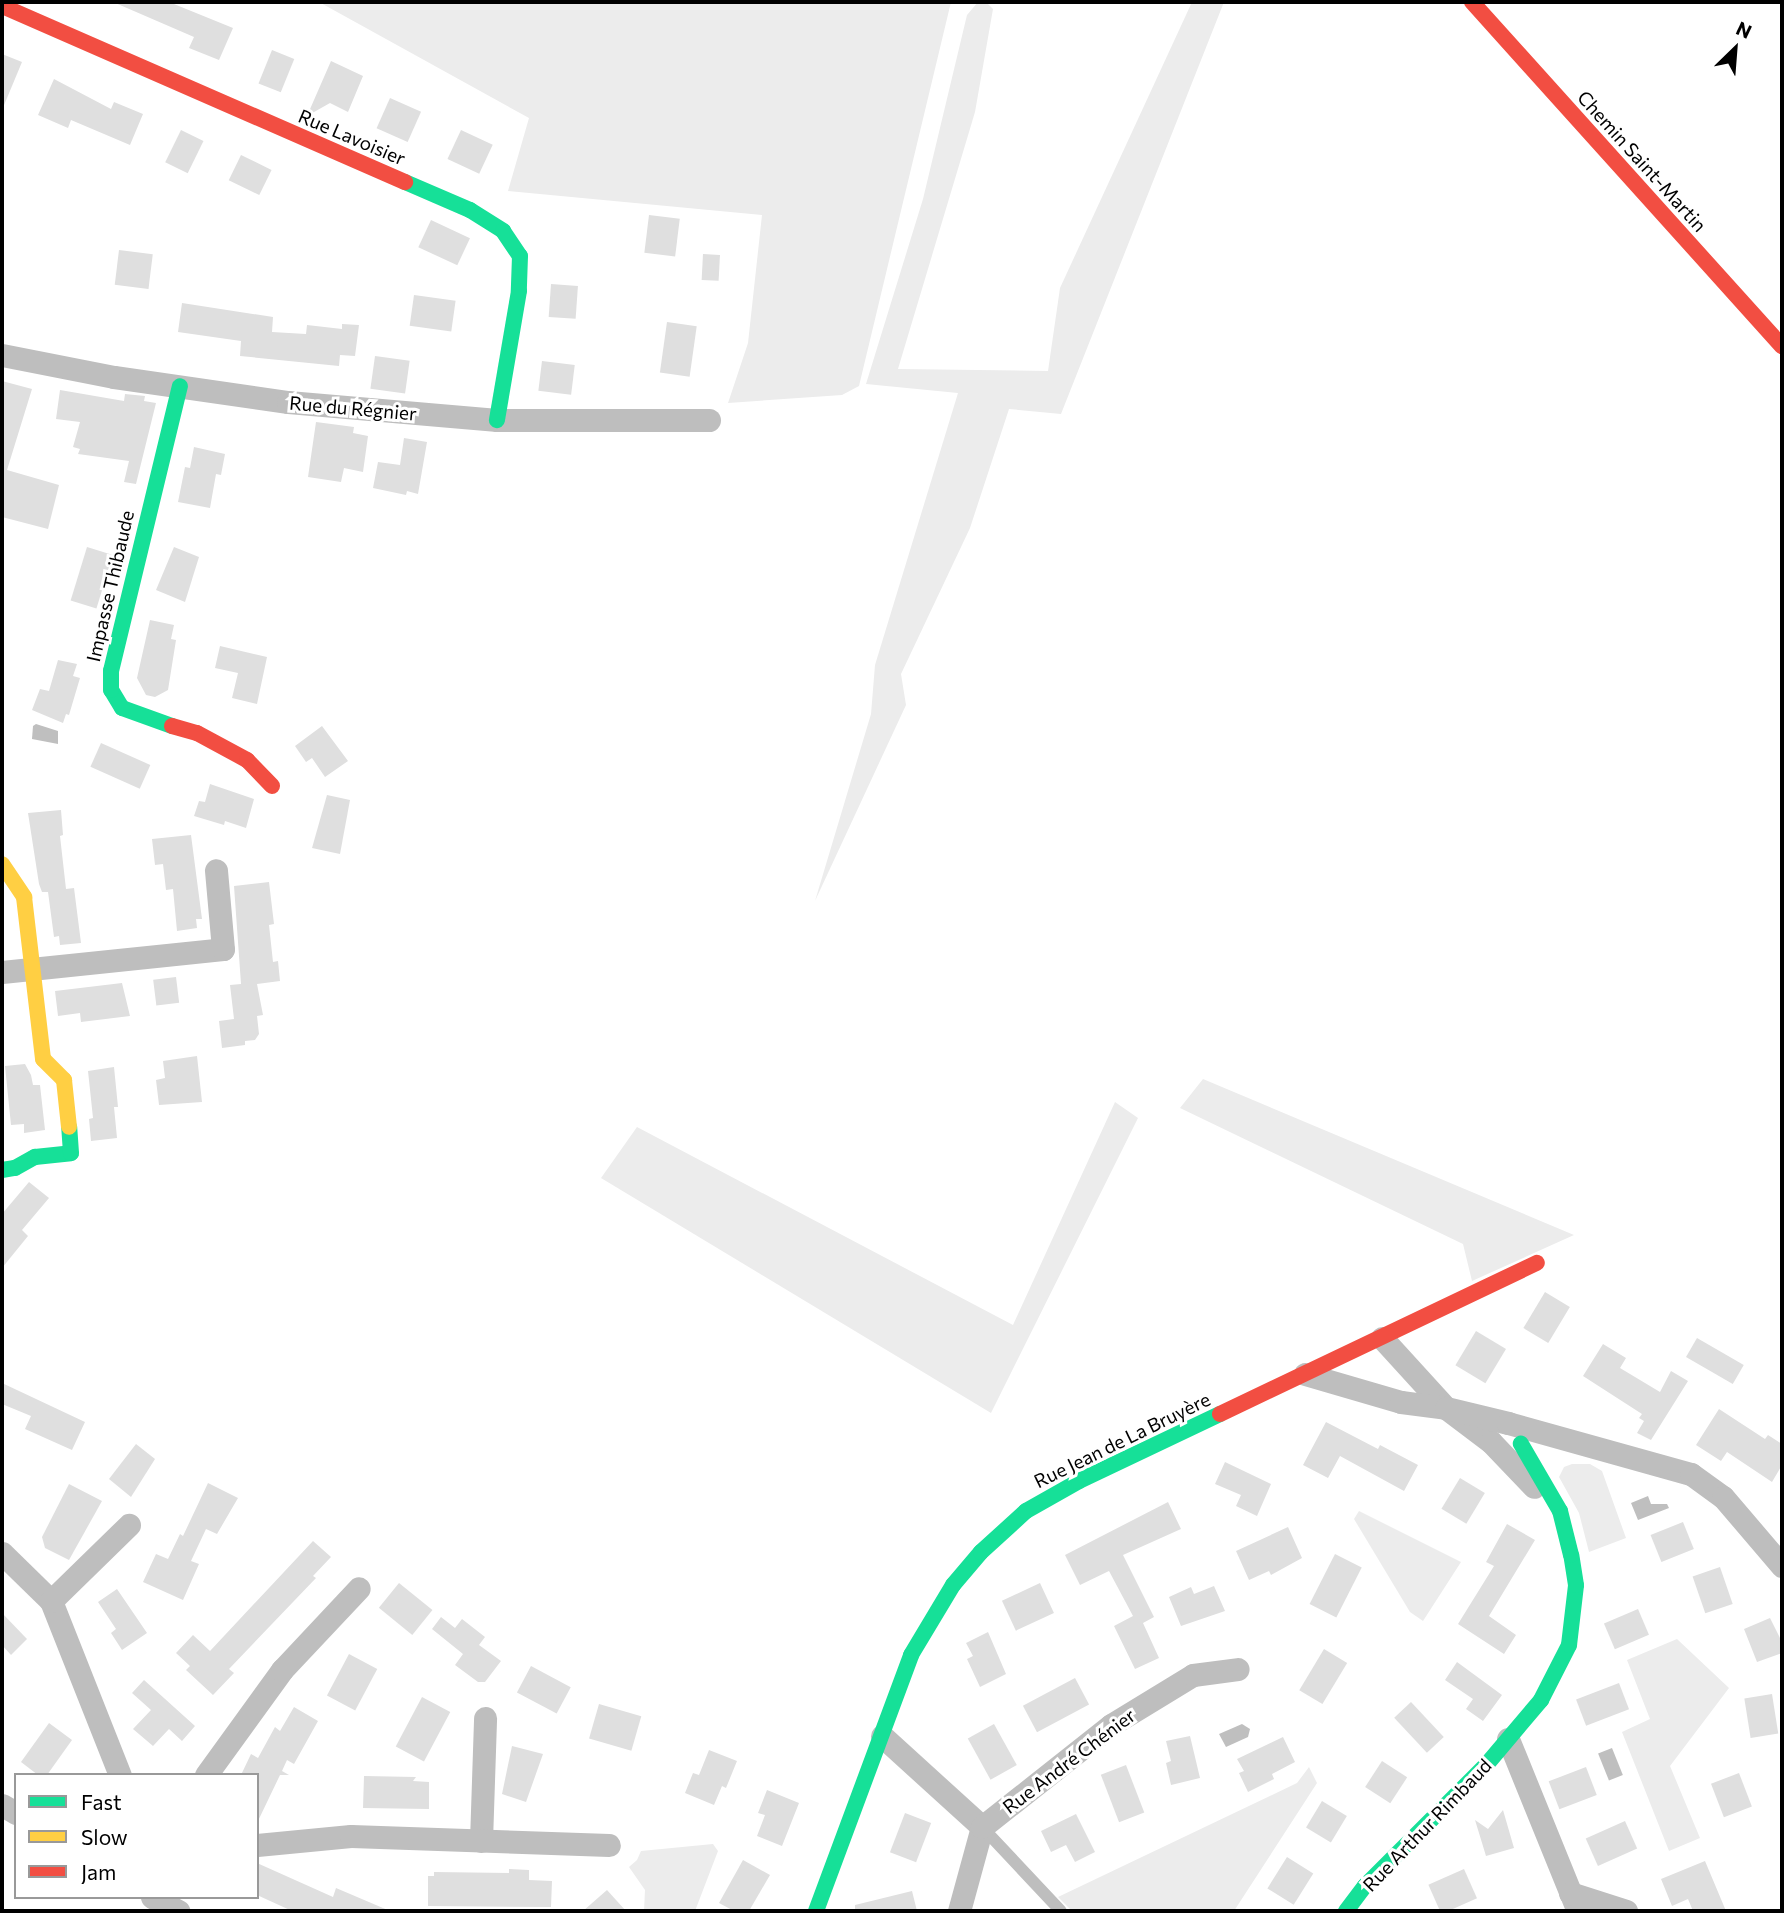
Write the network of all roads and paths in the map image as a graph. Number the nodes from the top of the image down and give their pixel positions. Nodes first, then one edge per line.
1 (1472, 2) edge
2 (2, 6) edge
3 (1782, 346) edge
4 (2, 355) edge
5 (180, 386) junction
6 (709, 420) dead end
7 (497, 421) junction
8 (272, 786) dead end
9 (2, 864) edge
10 (216, 870) dead end
11 (33, 968) junction
12 (2, 972) edge
13 (6, 1174) edge
14 (1537, 1263) dead end
15 (1382, 1338) junction
16 (1305, 1374) junction
17 (1446, 1409) junction
18 (1517, 1442) junction
19 (129, 1525) dead end
20 (2, 1553) edge
21 (1571, 1555) joint
22 (1782, 1566) edge
23 (359, 1588) dead end
24 (51, 1601) junction
25 (1238, 1669) dead end
26 (485, 1718) dead end
27 (882, 1736) junction
28 (1508, 1739) junction
29 (119, 1773) edge
30 (207, 1773) edge
31 (982, 1827) junction
32 (481, 1841) junction
33 (259, 1845) edge
34 (609, 1845) dead end
35 (1574, 1902) edge
36 (816, 1911) edge
37 (959, 1911) edge
38 (1061, 1911) edge
39 (1346, 1911) edge
40 (1626, 1911) edge

1 - 3 street, Chemin Saint-Martin
2 - 7 street, Rue Lavoisier
4 - 5 street, Rue du Régnier
5 - 7 street, Rue du Régnier
5 - 8 street, Impasse Thibaude
6 - 7 street, Rue du Régnier
9 - 11 street
10 - 11 street
11 - 12 street
11 - 13 street
14 - 15 street, Rue Jean de La Bruyère
15 - 16 street, Rue Jean de La Bruyère
15 - 17 street, Rue Arthur Rimbaud
16 - 17 street, Rue Arthur Rimbaud
16 - 27 street, Rue Jean de La Bruyère
17 - 18 street, Rue Arthur Rimbaud
17 - 18 street, Rue Arthur Rimbaud
18 - 21 street, Rue Arthur Rimbaud
18 - 22 street, Rue Arthur Rimbaud
19 - 24 street
20 - 24 street
21 - 28 street, Rue Arthur Rimbaud
23 - 30 street
24 - 29 street
25 - 31 street, Rue André Chénier
26 - 32 street
27 - 31 street
27 - 36 street, Rue Jean de La Bruyère
28 - 35 street, Rue Arthur Rimbaud
28 - 39 street, Rue Arthur Rimbaud
31 - 37 street
31 - 38 lane
32 - 33 street
32 - 34 street
35 - 40 street, Rue Arthur Rimbaud

